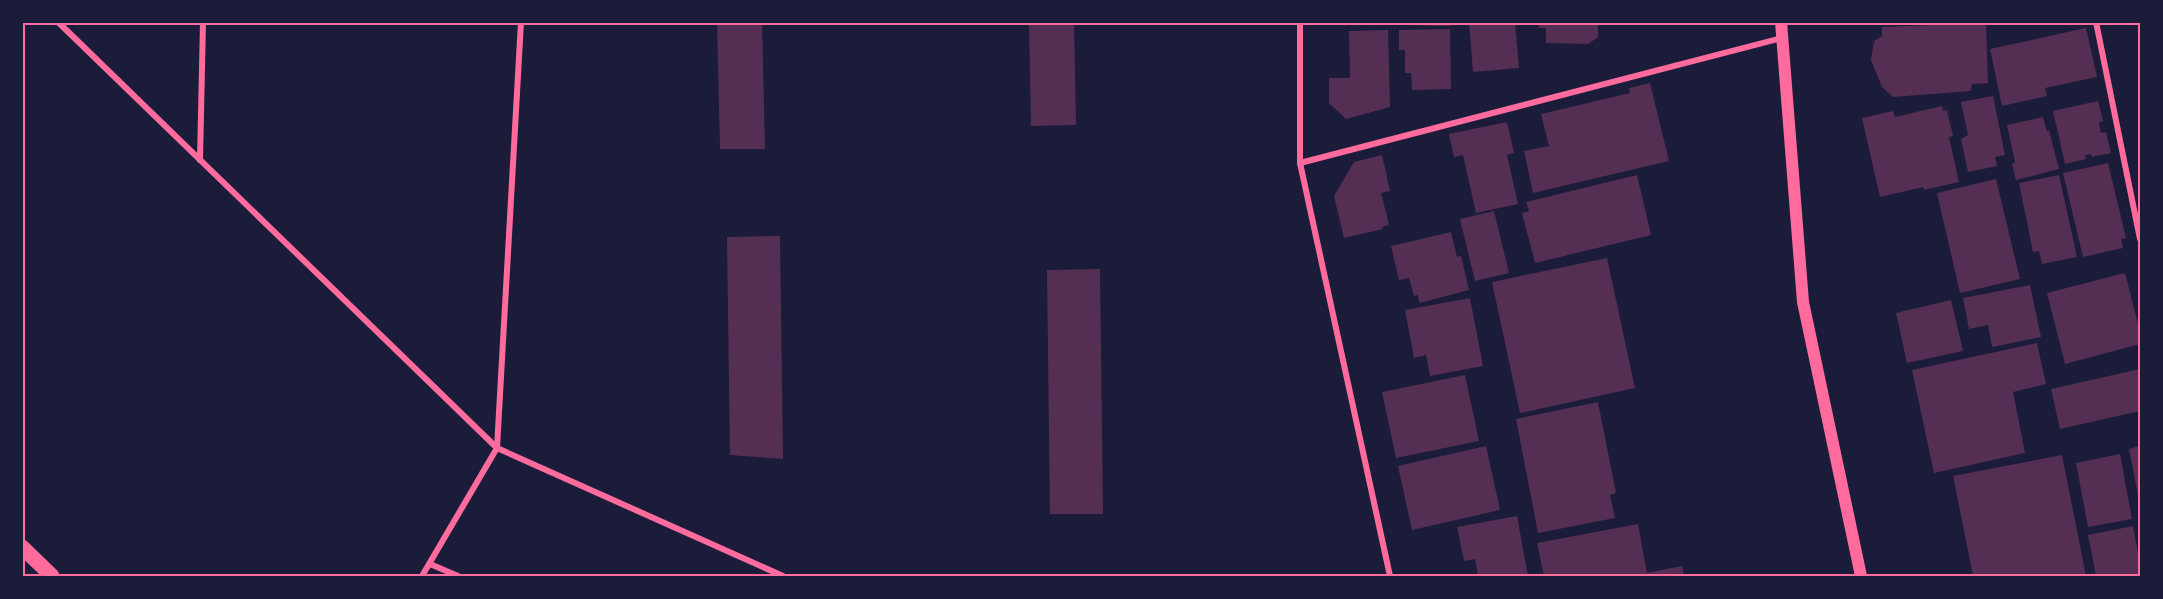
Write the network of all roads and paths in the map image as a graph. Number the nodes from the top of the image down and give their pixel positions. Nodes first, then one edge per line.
1 (58, 22) edge
2 (203, 22) edge
3 (521, 22) edge
4 (1300, 22) edge
5 (1781, 22) edge
6 (2096, 22) edge
7 (1782, 38) junction
8 (200, 160) junction
9 (1300, 163) junction
10 (2140, 238) edge
11 (497, 448) junction
12 (22, 547) edge
13 (430, 564) junction
14 (52, 576) edge
15 (422, 576) edge
16 (458, 576) edge
17 (783, 576) edge
18 (1390, 576) edge
19 (1861, 576) edge

1 - 8 street
2 - 8 street
3 - 11 street
4 - 9 street
5 - 7 main road
6 - 10 street
7 - 9 street
7 - 19 main road
8 - 11 street
9 - 18 street
11 - 13 street
11 - 17 street
12 - 14 main road
13 - 15 street
13 - 16 street

